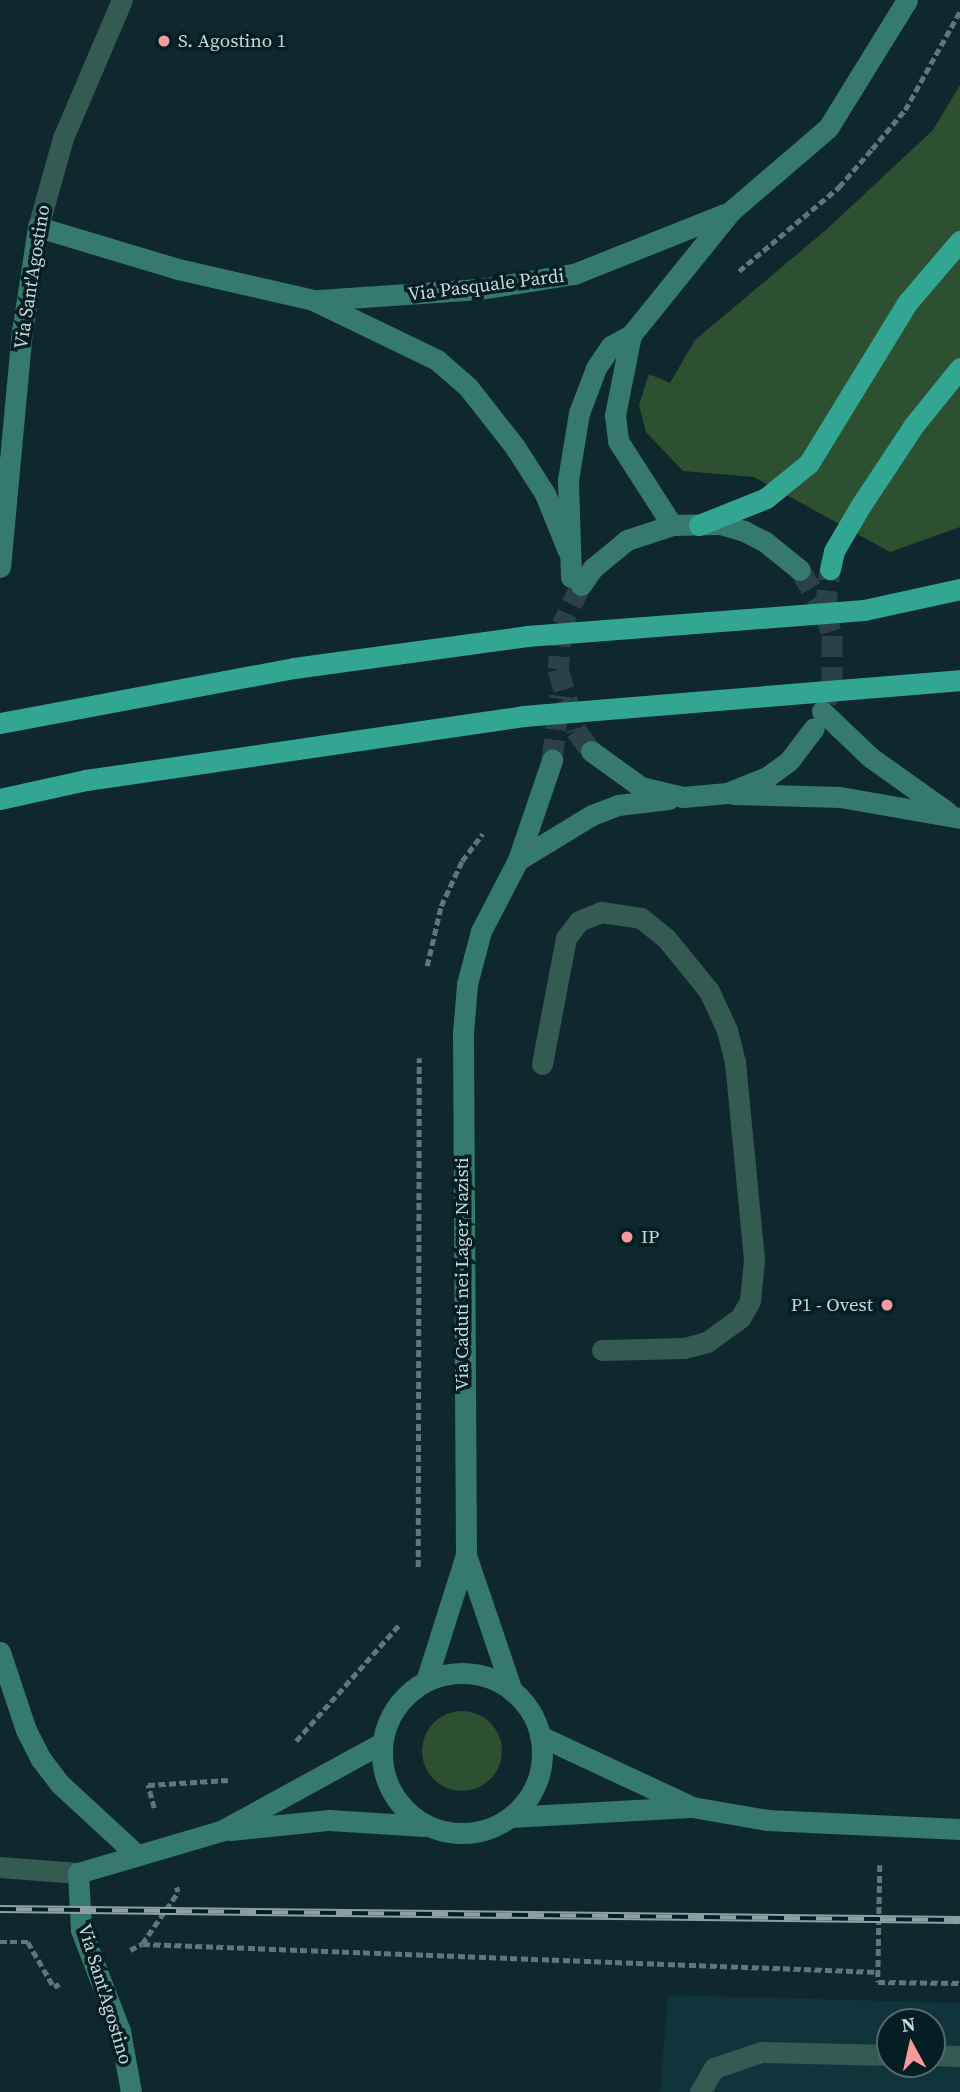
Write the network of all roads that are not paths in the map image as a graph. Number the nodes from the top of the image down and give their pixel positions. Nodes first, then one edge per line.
1 (122, 0) edge
2 (907, 0) edge
3 (732, 211) junction
4 (38, 227) junction
5 (960, 241) edge
6 (313, 300) junction
7 (631, 335) junction
8 (960, 368) edge
9 (699, 524) junction
10 (672, 525) junction
11 (568, 551) junction
12 (0, 568) edge
13 (830, 569) tunnel mouth
14 (800, 570) tunnel mouth
15 (960, 589) edge
16 (960, 603) edge
17 (864, 610) junction
18 (960, 680) edge
19 (0, 723) edge
20 (591, 751) tunnel mouth
21 (552, 760) tunnel mouth
22 (727, 793) junction
23 (683, 797) junction
24 (0, 799) edge
25 (958, 822) edge
26 (518, 860) junction
27 (542, 1064) dead end
28 (602, 1350) dead end
29 (466, 1555) junction
30 (0, 1652) edge
31 (426, 1681) junction
32 (512, 1691) junction
33 (540, 1736) junction
34 (382, 1743) junction
35 (692, 1807) junction
36 (510, 1817) junction
37 (429, 1827) junction
38 (960, 1829) edge
39 (221, 1830) junction
40 (137, 1856) junction
41 (0, 1867) edge
42 (78, 1873) junction
43 (876, 2054) edge
44 (131, 2092) edge
45 (700, 2092) edge

1 - 4 street, Via Sant'Agostino
2 - 3 street, Via Pasquale Pardi
3 - 6 street, Via Pasquale Pardi
3 - 7 street, Via Pasquale Pardi
4 - 6 street, Via Pasquale Pardi
4 - 12 street, Via Sant'Agostino
5 - 9 highway
6 - 11 street, Via Pasquale Pardi
7 - 10 street, Via Pasquale Pardi
7 - 11 street, Via Pasquale Pardi
8 - 13 highway
9 - 10 street
9 - 14 street
10 - 11 street, Via Pasquale Pardi
15 - 17 highway
16 - 17 highway
17 - 19 highway, bridge
18 - 24 highway, bridge
20 - 23 street
21 - 26 street, Via Caduti nei Lager Nazisti
22 - 23 street, Via Caduti nei Lager Nazisti
22 - 25 street
22 - 25 street
23 - 26 street, Via Caduti nei Lager Nazisti
26 - 29 street, Via Caduti nei Lager Nazisti
27 - 28 street
29 - 31 street
29 - 32 street, Via Caduti nei Lager Nazisti
30 - 40 street
31 - 32 street, Via Caduti nei Lager Nazisti
31 - 34 street, Via Caduti nei Lager Nazisti
32 - 33 street, Via Caduti nei Lager Nazisti
33 - 35 street
33 - 36 street, Via Caduti nei Lager Nazisti
34 - 37 street, Via Caduti nei Lager Nazisti
34 - 39 street
35 - 36 street
35 - 38 street
36 - 37 street, Via Caduti nei Lager Nazisti
37 - 39 street
39 - 40 street
40 - 42 street
41 - 42 street
42 - 44 street, Via Sant'Agostino
43 - 45 street

